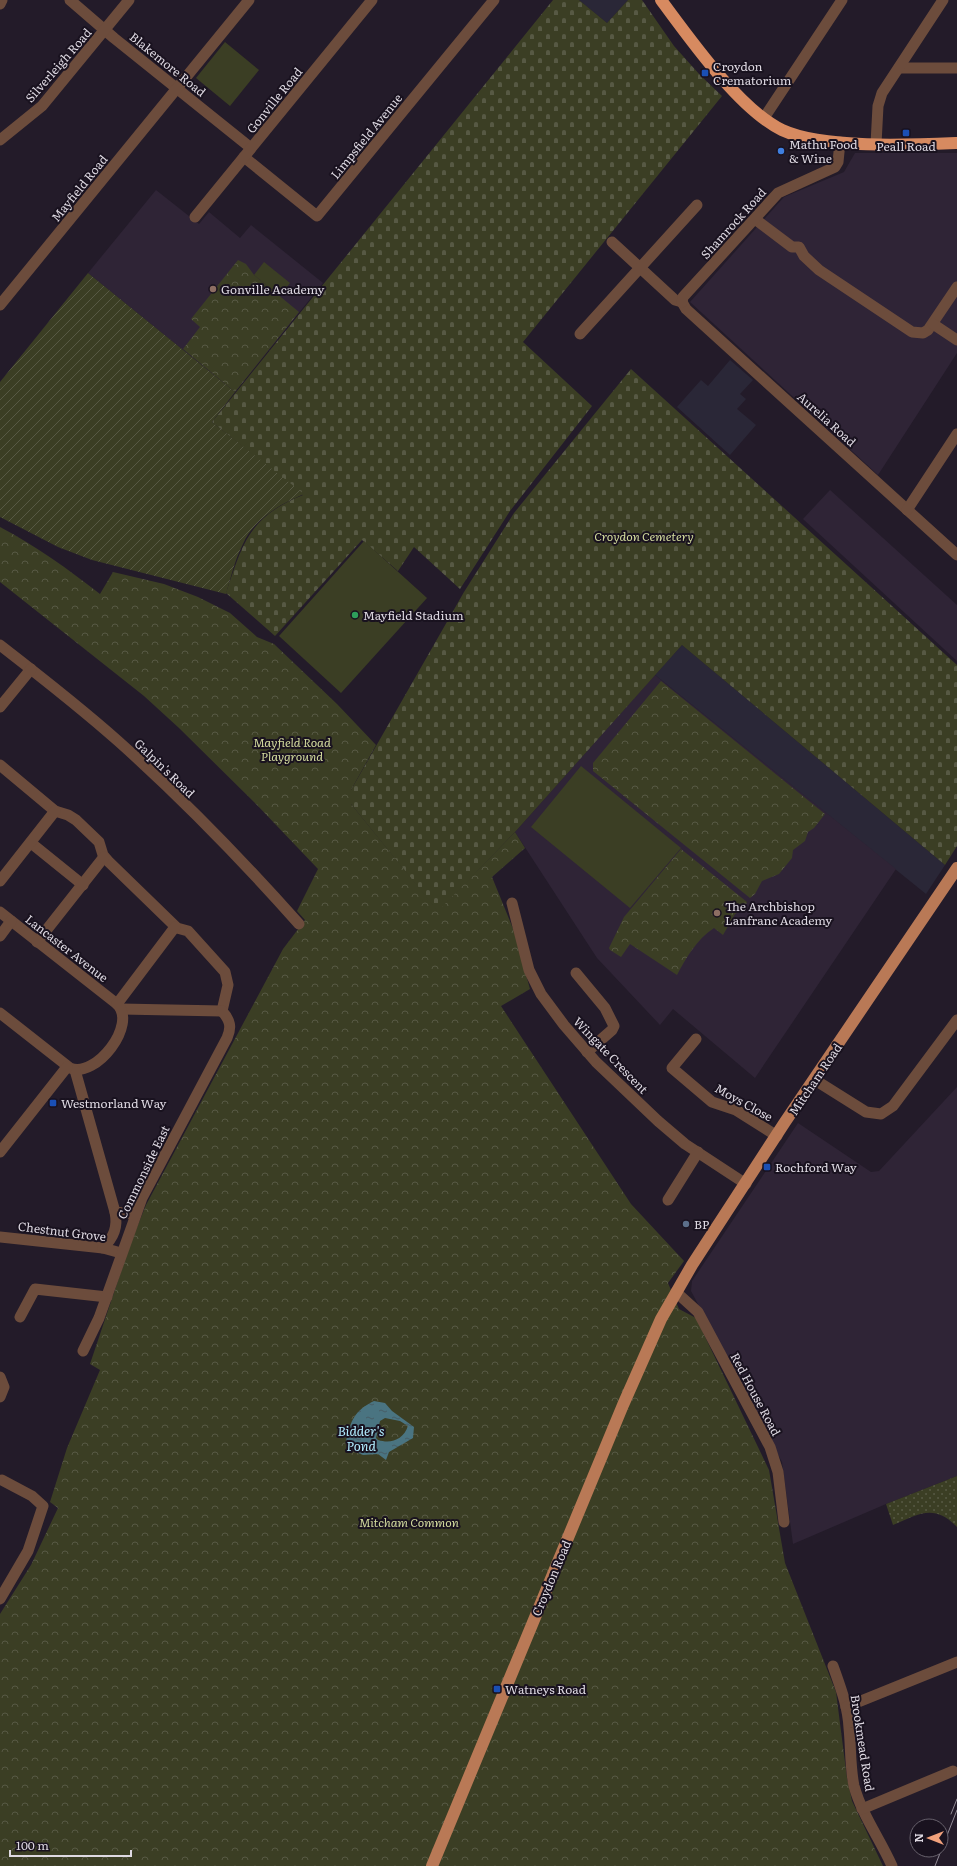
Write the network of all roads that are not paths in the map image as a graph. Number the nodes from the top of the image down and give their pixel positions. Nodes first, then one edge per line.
1 (2, 0) edge
2 (70, 0) edge
3 (129, 0) edge
4 (249, 0) edge
5 (372, 0) edge
6 (494, 0) edge
7 (661, 0) edge
8 (943, 0) edge
9 (837, 2) edge
10 (0, 4) edge
11 (105, 30) junction
12 (899, 68) junction
13 (957, 68) edge
14 (177, 88) junction
15 (764, 118) junction
16 (0, 140) edge
17 (840, 142) junction
18 (957, 143) edge
19 (876, 144) junction
20 (251, 148) junction
21 (244, 158) junction
22 (697, 205) dead end
23 (196, 217) dead end
24 (754, 219) junction
25 (612, 242) dead end
26 (640, 267) junction
27 (957, 287) edge
28 (682, 302) junction
29 (0, 305) edge
30 (933, 324) junction
31 (580, 334) dead end
32 (957, 340) edge
33 (957, 434) edge
34 (907, 510) junction
35 (957, 555) edge
36 (0, 645) edge
37 (31, 669) junction
38 (0, 707) edge
39 (0, 765) edge
40 (55, 811) junction
41 (30, 843) junction
42 (104, 857) junction
43 (957, 868) edge
44 (0, 881) edge
45 (83, 885) junction
46 (512, 903) dead end
47 (0, 912) edge
48 (11, 921) junction
49 (299, 924) dead end
50 (175, 927) junction
51 (0, 936) edge
52 (37, 942) junction
53 (576, 973) dead end
54 (119, 1006) junction
55 (222, 1011) junction
56 (0, 1013) edge
57 (957, 1020) edge
58 (696, 1039) dead end
59 (587, 1052) junction
60 (71, 1068) junction
61 (814, 1080) junction
62 (777, 1136) junction
63 (0, 1152) edge
64 (698, 1152) junction
65 (746, 1184) junction
66 (668, 1200) dead end
67 (115, 1212) junction
68 (135, 1214) junction
69 (0, 1237) edge
70 (103, 1248) junction
71 (121, 1253) junction
72 (676, 1292) junction
73 (107, 1297) junction
74 (20, 1317) dead end
75 (83, 1351) dead end
76 (0, 1377) edge
77 (0, 1397) edge
78 (2, 1480) dead end
79 (784, 1522) dead end
80 (2, 1593) edge
81 (957, 1662) edge
82 (833, 1666) dead end
83 (846, 1707) junction
84 (953, 1770) dead end
85 (862, 1808) junction
86 (432, 1866) edge
87 (892, 1866) edge

1 - 10 street
2 - 11 street, Blakemore Road
3 - 11 street, Silverleigh Road
4 - 14 street, Mayfield Road
5 - 20 street, Gonville Road
6 - 21 street, Limpsfield Avenue
7 - 15 highway
8 - 12 street
9 - 15 street
11 - 14 street, Blakemore Road
11 - 16 street, Silverleigh Road
12 - 13 street
12 - 19 street
14 - 20 street, Blakemore Road
14 - 29 street, Mayfield Road
15 - 17 highway
17 - 19 highway
17 - 24 street, Shamrock Road
18 - 19 highway
20 - 21 street, Gonville Road
21 - 23 street, Gonville Road
22 - 26 street
24 - 28 street, Shamrock Road
24 - 30 street
25 - 26 street, Aurelia Road
26 - 28 street, Aurelia Road
26 - 31 street
27 - 30 street
28 - 34 street, Aurelia Road
30 - 32 street
33 - 34 street
34 - 35 street, Aurelia Road
36 - 37 street, Galpin's Road
37 - 38 street
37 - 49 street, Galpin's Road
39 - 40 street
40 - 41 street
40 - 42 street
41 - 44 street
41 - 45 street
42 - 45 street
42 - 50 street
43 - 61 main road, Mitcham Road
45 - 52 street
46 - 59 street, Wingate Crescent
47 - 48 street, Lancaster Avenue
48 - 51 street
48 - 52 street, Lancaster Avenue
50 - 54 street
50 - 55 street
52 - 54 street, Lancaster Avenue
53 - 59 street
54 - 55 street
54 - 60 street
55 - 68 street, Commonside East
56 - 60 street
57 - 61 street
58 - 62 street, Moys Close
59 - 64 street, Wingate Crescent
60 - 63 street
60 - 67 street
61 - 62 main road, Mitcham Road
62 - 65 main road, Mitcham Road
64 - 65 street, Wingate Crescent
64 - 66 street
65 - 72 main road, Mitcham Road
67 - 68 street
67 - 70 street
68 - 71 street, Commonside East
69 - 70 street, Chestnut Grove
70 - 71 street, Chestnut Grove
71 - 73 street, Commonside East
72 - 79 street, Red House Road
72 - 86 main road, Croydon Road
73 - 74 street
73 - 75 street, Commonside East
76 - 77 street
78 - 80 street
81 - 83 street
82 - 83 street, Brookmead Road
83 - 85 street, Brookmead Road
84 - 85 street
85 - 87 street, Brookmead Road

